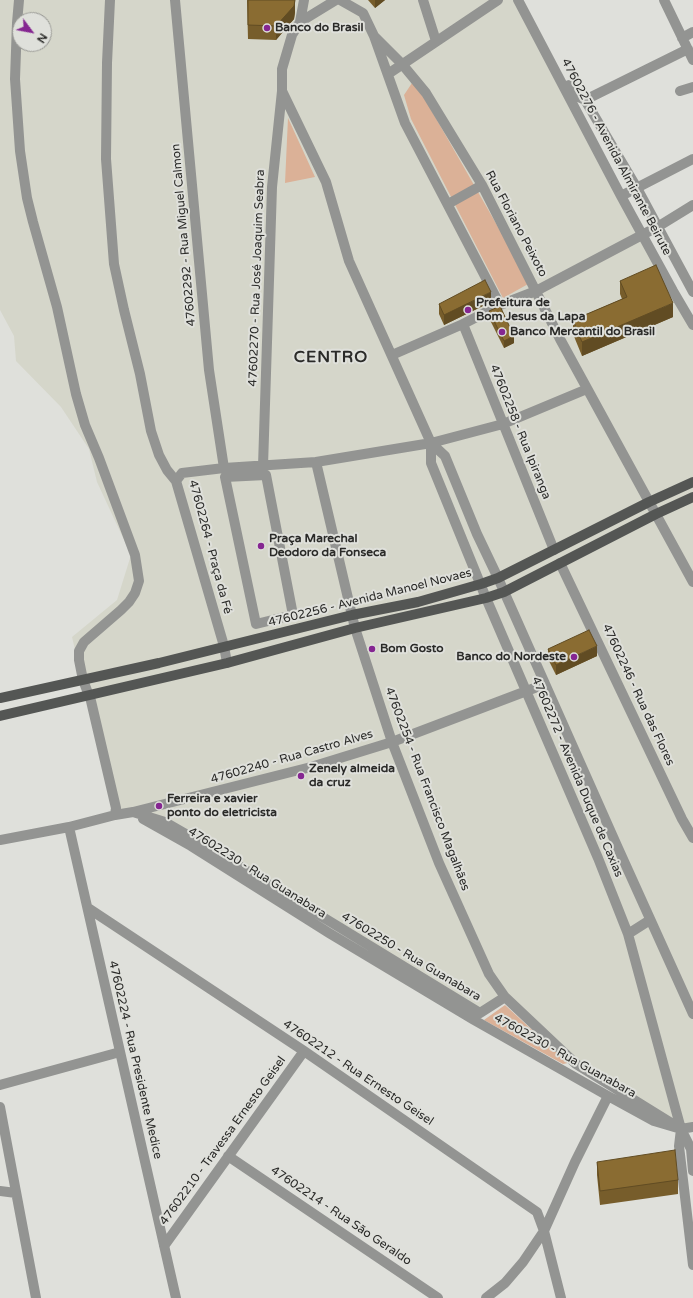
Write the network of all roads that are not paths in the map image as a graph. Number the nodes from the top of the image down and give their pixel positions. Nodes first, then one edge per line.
1 (19, 0) edge
2 (110, 0) edge
3 (175, 0) edge
4 (304, 0) edge
5 (336, 0) edge
6 (340, 0) edge
7 (423, 0) edge
8 (498, 0) edge
9 (518, 0) edge
10 (524, 0) edge
11 (664, 0) edge
12 (300, 22) junction
13 (693, 32) edge
14 (374, 36) junction
15 (682, 38) junction
16 (436, 42) junction
17 (688, 49) junction
18 (693, 60) edge
19 (402, 64) junction
20 (388, 74) junction
21 (693, 87) edge
22 (282, 91) junction
23 (680, 91) dead end
24 (572, 97) junction
25 (585, 100) junction
26 (693, 159) edge
27 (482, 185) junction
28 (638, 188) junction
29 (621, 196) junction
30 (448, 204) junction
31 (693, 205) edge
32 (659, 226) junction
33 (642, 235) junction
34 (536, 291) junction
35 (693, 292) edge
36 (500, 305) junction
37 (463, 324) junction
38 (693, 325) edge
39 (392, 355) junction
40 (587, 389) junction
41 (503, 424) junction
42 (431, 443) junction
43 (316, 462) junction
44 (263, 466) junction
45 (224, 468) junction
46 (231, 477) joint
47 (176, 481) junction
48 (693, 482) edge
49 (693, 497) edge
50 (649, 502) junction
51 (656, 514) junction
52 (554, 550) junction
53 (560, 563) junction
54 (498, 578) junction
55 (693, 582) edge
56 (481, 584) junction
57 (504, 592) junction
58 (486, 598) junction
59 (352, 615) junction
60 (355, 628) junction
61 (224, 646) junction
62 (227, 663) junction
63 (83, 680) junction
64 (545, 684) junction
65 (526, 691) junction
66 (88, 695) junction
67 (0, 698) edge
68 (0, 716) edge
69 (392, 742) junction
70 (133, 812) junction
71 (115, 815) junction
72 (69, 827) junction
73 (693, 838) edge
74 (0, 840) edge
75 (88, 908) junction
76 (650, 920) junction
77 (628, 934) junction
78 (505, 997) junction
79 (693, 1014) edge
80 (304, 1051) junction
81 (120, 1052) junction
82 (0, 1085) edge
83 (608, 1096) junction
84 (0, 1107) edge
85 (693, 1127) edge
86 (681, 1129) junction
87 (228, 1156) junction
88 (693, 1170) edge
89 (0, 1191) edge
90 (16, 1193) junction
91 (544, 1231) junction
92 (164, 1246) junction
93 (693, 1265) edge
94 (36, 1298) edge
95 (176, 1298) edge
96 (438, 1298) edge
97 (486, 1298) edge
98 (561, 1298) edge

1 - 63 street
2 - 47 street
3 - 45 street, 47602292 - Rua Miguel Calmon
4 - 12 street
5 - 12 street
6 - 14 street, Rua Floriano Peixoto
7 - 16 street
8 - 16 street
9 - 24 street, 47602276 - Avenida Almirante Beirute
10 - 24 street
11 - 15 street
12 - 22 street, 47602270 - Rua José Joaquim Seabra
13 - 15 street
14 - 19 street, Rua Floriano Peixoto
14 - 20 street, Rua Floriano Peixoto
15 - 17 street
16 - 19 street
17 - 18 street
17 - 25 street
19 - 20 street
19 - 27 street, Rua Floriano Peixoto
20 - 30 street, Rua Floriano Peixoto
21 - 23 street
22 - 39 street, 47602272 - Avenida Duque de Caxias
22 - 44 street, 47602270 - Rua José Joaquim Seabra
24 - 25 street
24 - 29 street, 47602276 - Avenida Almirante Beirute
25 - 28 street
26 - 28 street
27 - 30 street
27 - 34 street, Rua Floriano Peixoto
28 - 29 street
28 - 32 street
29 - 33 street, 47602276 - Avenida Almirante Beirute
30 - 36 street, Rua Floriano Peixoto
31 - 32 street
32 - 33 street
32 - 35 street
33 - 34 street
33 - 38 street, 47602276 - Avenida Almirante Beirute
34 - 36 street
34 - 40 street, Rua Floriano Peixoto
36 - 37 street
37 - 39 street
37 - 41 street, 47602258 - Rua Ipiranga
39 - 42 street, 47602272 - Avenida Duque de Caxias
40 - 41 street, 47602264 - Praça da Fé
40 - 50 street, Rua Floriano Peixoto
41 - 42 street, 47602264 - Praça da Fé
41 - 52 street, 47602258 - Rua Ipiranga
42 - 43 street, 47602264 - Praça da Fé
42 - 54 street, 47602272 - Avenida Duque de Caxias
42 - 56 street, 47602272 - Avenida Duque de Caxias
43 - 44 street, 47602264 - Praça da Fé
43 - 59 street
44 - 45 street, 47602264 - Praça da Fé
45 - 47 street, 47602264 - Praça da Fé
46 - 46 street
47 - 61 street, 47602264 - Praça da Fé
48 - 50 main road, 47602256 - Avenida Manoel Novaes
49 - 51 main road
50 - 51 street, Rua Floriano Peixoto
50 - 52 main road, 47602256 - Avenida Manoel Novaes
51 - 53 main road
51 - 55 street, Rua Floriano Peixoto
52 - 54 main road, 47602256 - Avenida Manoel Novaes
53 - 57 main road
53 - 73 street, 47602246 - Rua das Flores
54 - 56 main road, 47602256 - Avenida Manoel Novaes
54 - 57 street, 47602272 - Avenida Duque de Caxias
56 - 58 street, 47602272 - Avenida Duque de Caxias
56 - 59 main road, 47602256 - Avenida Manoel Novaes
57 - 58 main road
57 - 64 street, 47602272 - Avenida Duque de Caxias
58 - 60 main road
58 - 65 street, 47602272 - Avenida Duque de Caxias
59 - 60 street
59 - 61 main road, 47602256 - Avenida Manoel Novaes
60 - 62 main road
60 - 69 street, 47602254 - Rua Francisco Magalhães
61 - 62 street, 47602264 - Praça da Fé
61 - 63 main road, 47602256 - Avenida Manoel Novaes
62 - 66 main road
63 - 66 street
63 - 67 main road, 47602256 - Avenida Manoel Novaes
64 - 65 street, 47602240 - Rua Castro Alves
64 - 76 street, 47602272 - Avenida Duque de Caxias
65 - 69 street, 47602240 - Rua Castro Alves
65 - 77 street, 47602272 - Avenida Duque de Caxias
66 - 68 main road
66 - 71 street
69 - 70 street, 47602240 - Rua Castro Alves
69 - 78 street, 47602254 - Rua Francisco Magalhães
70 - 71 street, 47602240 - Rua Castro Alves
70 - 78 street, 47602250 - Rua Guanabara
70 - 83 street, 47602230 - Rua Guanabara
71 - 72 street, 47602240 - Rua Castro Alves
72 - 74 street, 47602240 - Rua Castro Alves
72 - 75 street, 47602224 - Rua Presidente Medice
75 - 80 street, 47602212 - Rua Ernesto Geisel
75 - 81 street, 47602224 - Rua Presidente Medice
76 - 77 street
76 - 79 street, 47602272 - Avenida Duque de Caxias
77 - 86 street, 47602272 - Avenida Duque de Caxias
78 - 86 street
80 - 87 street, 47602210 - Travessa Ernesto Geisel
80 - 91 street, 47602212 - Rua Ernesto Geisel
81 - 82 street
81 - 92 street, 47602224 - Rua Presidente Medice
83 - 86 street, 47602230 - Rua Guanabara
83 - 91 street
84 - 90 street
85 - 86 street
86 - 88 street
86 - 93 street
87 - 92 street, 47602210 - Travessa Ernesto Geisel
87 - 96 street, 47602214 - Rua São Geraldo
89 - 90 street
90 - 94 street
91 - 97 street
91 - 98 street, 47602212 - Rua Ernesto Geisel
92 - 95 street, 47602224 - Rua Presidente Medice

